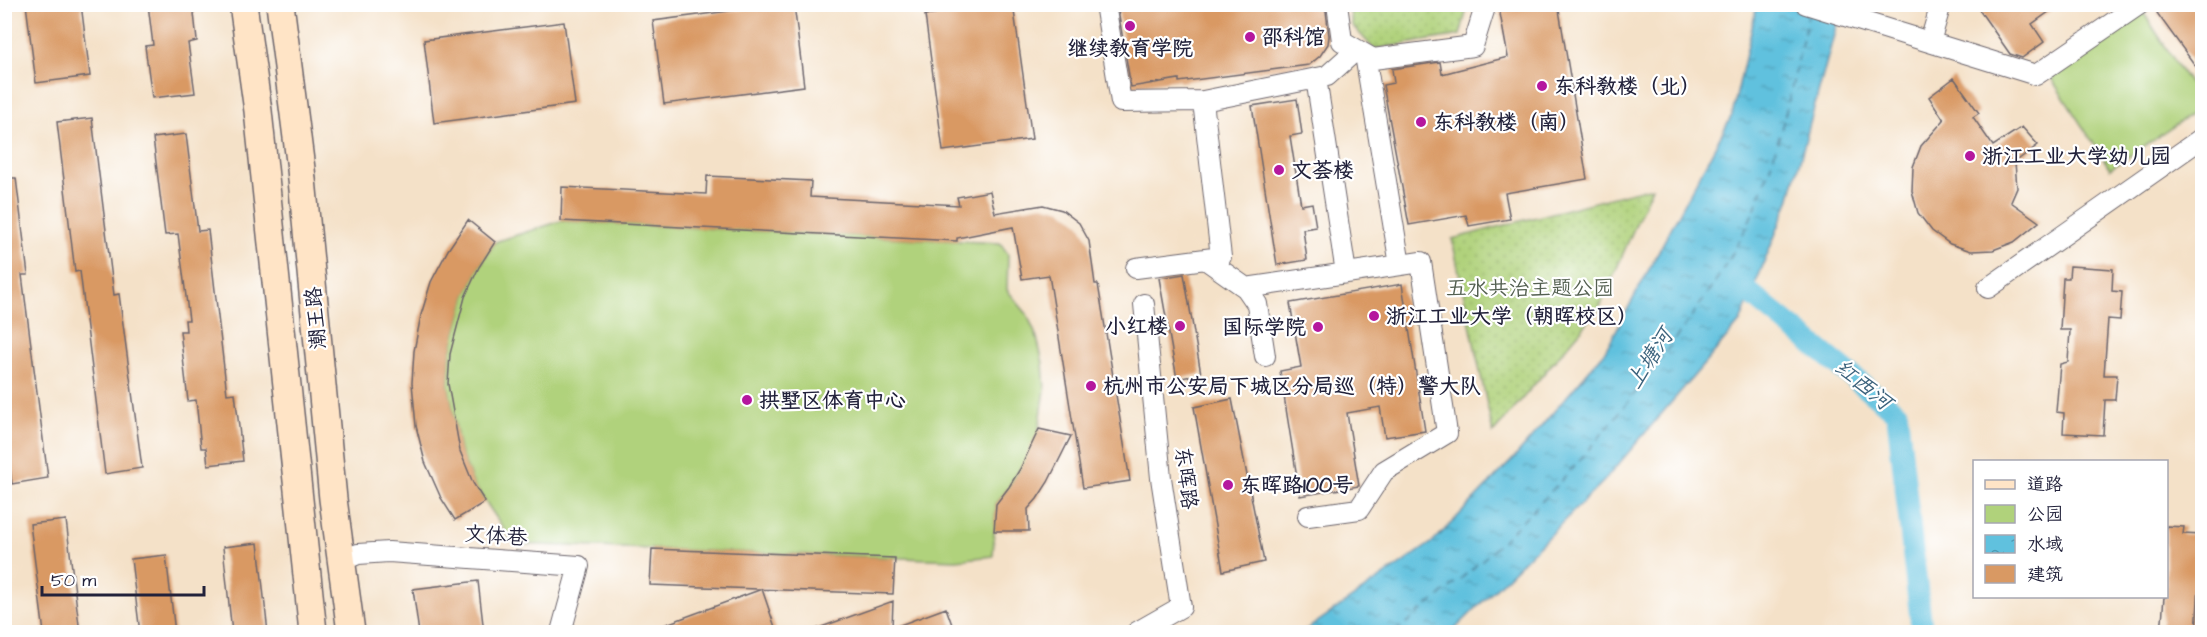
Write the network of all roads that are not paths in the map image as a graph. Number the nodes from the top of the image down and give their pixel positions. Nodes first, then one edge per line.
1 (243, 4) edge
2 (280, 4) edge
3 (1105, 4) edge
4 (1337, 4) edge
5 (1486, 4) edge
6 (1806, 4) edge
7 (1941, 4) edge
8 (2140, 4) edge
9 (1930, 42) junction
10 (1361, 53) junction
11 (1316, 78) junction
12 (1203, 102) junction
13 (2202, 138) edge
14 (1205, 259) junction
15 (1400, 265) junction
16 (1136, 268) dead end
17 (1346, 273) junction
18 (1246, 288) junction
19 (1988, 288) dead end
20 (1144, 304) dead end
21 (1265, 356) dead end
22 (1308, 516) dead end
23 (341, 561) junction
24 (313, 633) edge
25 (351, 633) edge
26 (561, 633) edge
27 (1137, 633) edge

1 - 24 main road, 潮王路
2 - 23 main road, 潮王路
3 - 12 street
4 - 10 street
5 - 10 street
6 - 9 street
7 - 9 street
8 - 9 street
10 - 11 street
10 - 15 street
11 - 12 street
11 - 17 street
12 - 14 street
13 - 19 street
14 - 16 street
14 - 18 street
15 - 17 street
15 - 22 street
17 - 18 street
18 - 21 street
20 - 27 street, 东晖路
23 - 25 main road, 潮王路
23 - 26 street, 文体巷

